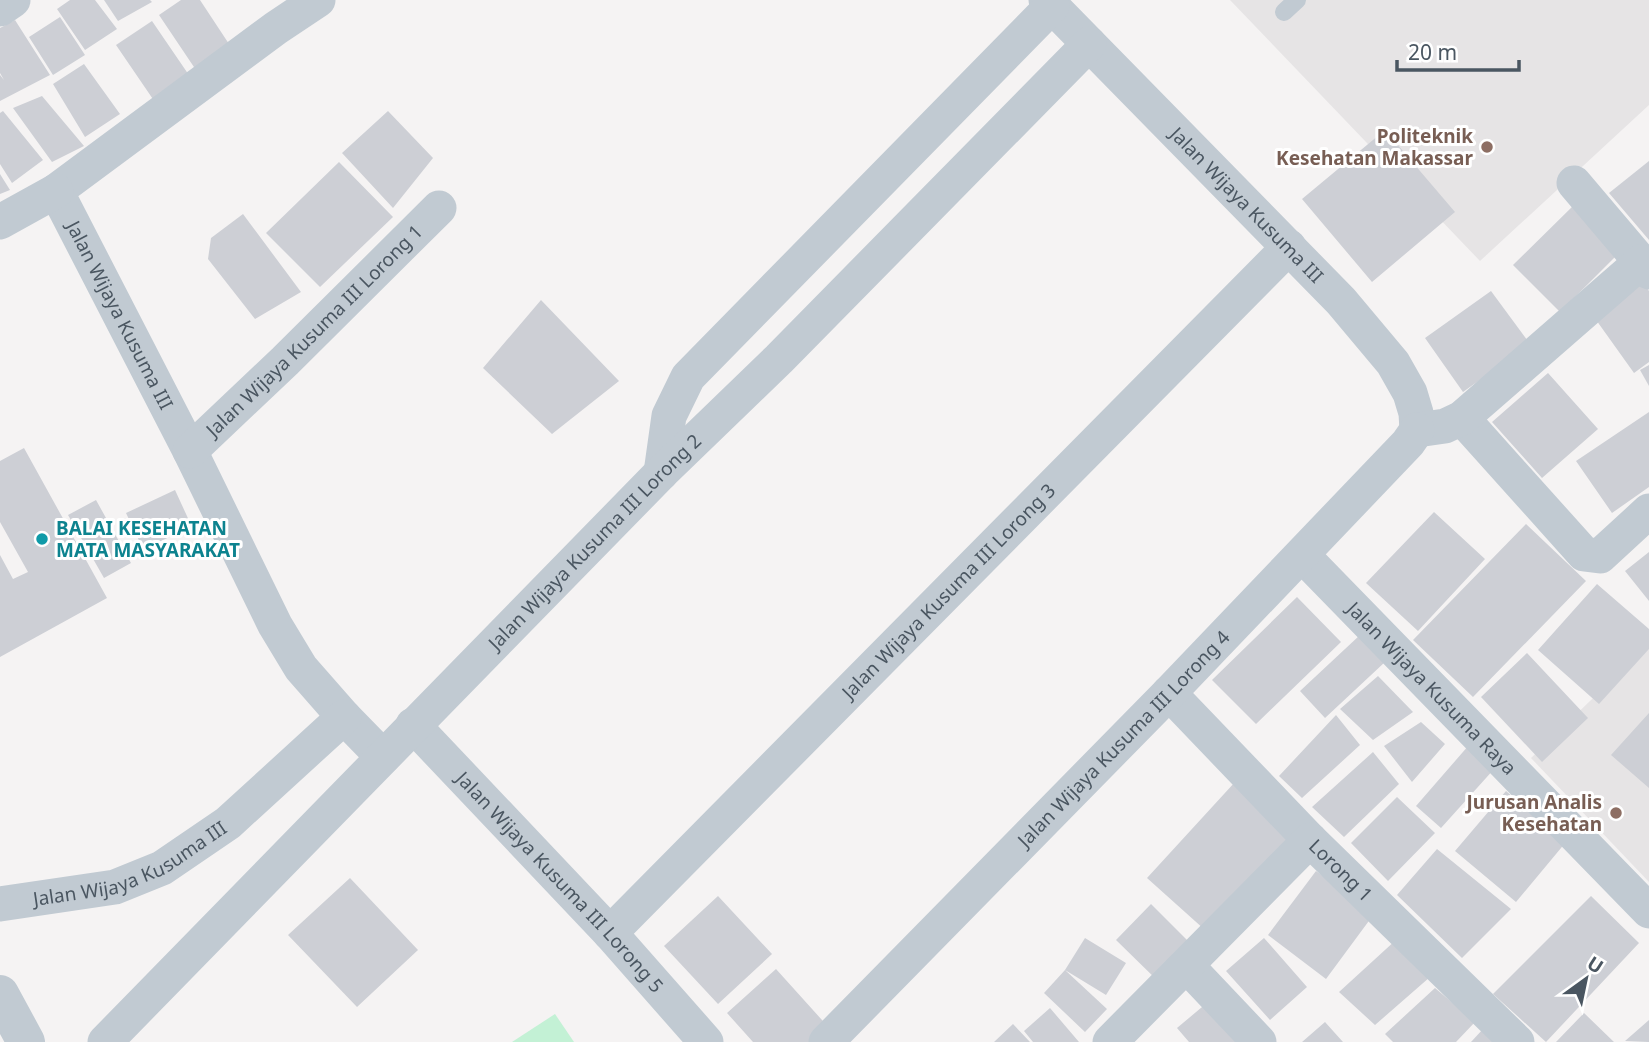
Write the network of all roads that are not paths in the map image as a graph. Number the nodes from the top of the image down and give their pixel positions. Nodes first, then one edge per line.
1 (13, 0) edge
2 (318, 0) edge
3 (1049, 3) edge
4 (0, 9) edge
5 (1088, 44) junction
6 (1574, 183) dead end
7 (56, 191) junction
8 (439, 208) dead end
9 (0, 222) edge
10 (1289, 247) junction
11 (1645, 267) edge
12 (1462, 418) junction
13 (1417, 430) junction
14 (190, 451) junction
15 (661, 473) junction
16 (1649, 511) edge
17 (1302, 555) junction
18 (1169, 693) junction
19 (344, 717) junction
20 (413, 725) junction
21 (383, 757) junction
22 (1310, 840) junction
23 (0, 904) edge
24 (1649, 911) edge
25 (610, 933) junction
26 (1187, 966) junction
27 (0, 994) edge
28 (26, 1042) edge
29 (105, 1042) edge
30 (706, 1042) edge
31 (826, 1042) edge
32 (1110, 1042) edge
33 (1259, 1042) edge
34 (1517, 1042) edge

1 - 4 street
2 - 7 street
3 - 5 street, Jalan Wijaya Kusuma III
3 - 15 street
5 - 10 street, Jalan Wijaya Kusuma III
5 - 15 street, Jalan Wijaya Kusuma III Lorong 2
6 - 11 street
7 - 9 street
7 - 14 street, Jalan Wijaya Kusuma III
8 - 14 street, Jalan Wijaya Kusuma III Lorong 1
10 - 13 street, Jalan Wijaya Kusuma III
10 - 25 street, Jalan Wijaya Kusuma III Lorong 3
11 - 12 street
12 - 13 street
12 - 16 street
13 - 17 street, Jalan Wijaya Kusuma III Lorong 4
14 - 19 street, Jalan Wijaya Kusuma III
15 - 20 street, Jalan Wijaya Kusuma III Lorong 2
17 - 18 street, Jalan Wijaya Kusuma III Lorong 4
17 - 24 street, Jalan Wijaya Kusuma Raya
18 - 22 street, Lorong 1
18 - 31 street, Jalan Wijaya Kusuma III Lorong 4
19 - 21 street, Jalan Wijaya Kusuma III
19 - 23 street, Jalan Wijaya Kusuma III
20 - 21 street, Jalan Wijaya Kusuma III Lorong 2
20 - 25 street, Jalan Wijaya Kusuma III Lorong 5
21 - 29 street, Jalan Wijaya Kusuma III Lorong 2
22 - 26 street
22 - 34 street, Lorong 1
25 - 30 street, Jalan Wijaya Kusuma III Lorong 5
26 - 32 street
26 - 33 street
27 - 28 street

